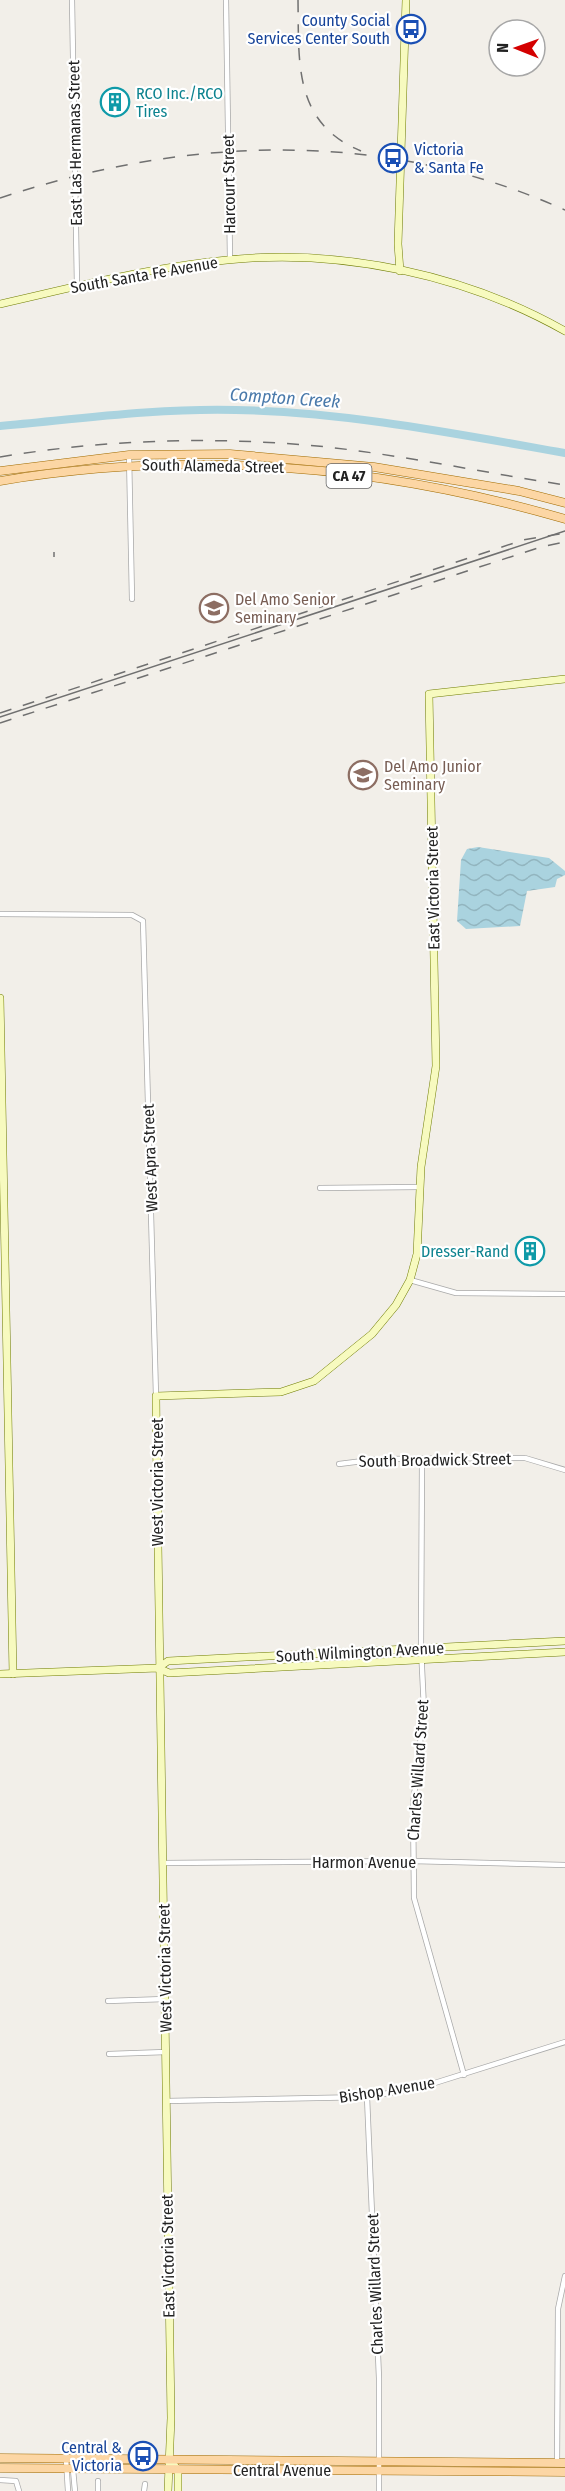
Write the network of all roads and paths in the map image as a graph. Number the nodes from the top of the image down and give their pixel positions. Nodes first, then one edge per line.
1 (72, 0) edge
2 (226, 0) edge
3 (406, 0) edge
4 (230, 260) junction
5 (400, 271) junction
6 (77, 286) junction
7 (0, 304) edge
8 (565, 331) edge
9 (129, 456) junction
10 (330, 463) junction
11 (129, 465) junction
12 (0, 471) edge
13 (329, 473) junction
14 (0, 481) edge
15 (565, 503) edge
16 (565, 519) edge
17 (132, 599) dead end
18 (565, 680) edge
19 (0, 914) edge
20 (0, 998) edge
21 (432, 1098) joint
22 (419, 1187) junction
23 (320, 1188) dead end
24 (410, 1280) junction
25 (565, 1294) edge
26 (156, 1396) junction
27 (422, 1459) junction
28 (339, 1464) dead end
29 (565, 1470) edge
30 (565, 1641) edge
31 (421, 1648) junction
32 (565, 1652) edge
33 (422, 1660) junction
34 (158, 1668) junction
35 (0, 1674) edge
36 (13, 1674) junction
37 (412, 1861) junction
38 (164, 1863) junction
39 (565, 1865) edge
40 (165, 1999) junction
41 (108, 2001) dead end
42 (565, 2042) edge
43 (166, 2052) junction
44 (109, 2054) dead end
45 (464, 2075) junction
46 (367, 2097) junction
47 (166, 2101) junction
48 (565, 2276) edge
49 (0, 2458) edge
50 (69, 2459) junction
51 (171, 2460) junction
52 (271, 2460) junction
53 (379, 2461) junction
54 (467, 2462) junction
55 (561, 2463) edge
56 (0, 2468) edge
57 (70, 2469) junction
58 (168, 2469) junction
59 (178, 2470) junction
60 (272, 2470) junction
61 (379, 2470) junction
62 (467, 2471) junction
63 (561, 2472) edge
64 (0, 2480) edge
65 (98, 2481) dead end
66 (145, 2484) dead end
67 (20, 2491) edge
68 (68, 2491) edge
69 (75, 2491) edge
70 (98, 2491) edge
71 (144, 2491) edge
72 (168, 2491) edge
73 (178, 2491) edge
74 (379, 2491) edge

1 - 6 street, East Las Hermanas Street
2 - 4 street, Harcourt Street
3 - 5 main road
4 - 5 main road, South Santa Fe Avenue
4 - 6 main road, South Santa Fe Avenue
5 - 8 main road, South Santa Fe Avenue
6 - 7 main road, South Santa Fe Avenue
9 - 10 main road, South Alameda Street / CA 47
9 - 11 street
9 - 12 main road, South Alameda Street / CA 47
10 - 13 main road
10 - 15 main road, South Alameda Street / CA 47
11 - 13 main road, South Alameda Street / CA 47
11 - 14 main road, South Alameda Street / CA 47
11 - 17 street
13 - 16 main road, South Alameda Street / CA 47
18 - 21 main road, East Victoria Street
19 - 26 street, West Apra Street
20 - 36 main road
21 - 22 main road, West Victoria Street
22 - 23 street
22 - 24 main road, West Victoria Street
24 - 25 street
24 - 26 main road, West Victoria Street
26 - 34 main road, West Victoria Street
27 - 28 street, South Broadwick Street
27 - 29 street, South Broadwick Street
27 - 31 street, Charles Willard Street
30 - 31 main road, South Wilmington Avenue
31 - 33 street, Charles Willard Street
31 - 34 main road, South Wilmington Avenue
32 - 33 main road, South Wilmington Avenue
33 - 34 main road, South Wilmington Avenue
33 - 37 street, Charles Willard Street
34 - 36 main road, South Wilmington Avenue
34 - 38 main road, West Victoria Street
35 - 36 main road, South Wilmington Avenue
37 - 38 street, Harmon Avenue
37 - 39 street, Harmon Avenue
37 - 45 street, Charles Willard Street
38 - 40 main road, West Victoria Street
40 - 41 street
40 - 43 main road, West Victoria Street
42 - 45 street, Bishop Avenue
43 - 44 street
43 - 47 main road, East Victoria Street
45 - 46 street, Bishop Avenue
46 - 47 street, Bishop Avenue
46 - 53 street, Charles Willard Street
47 - 51 main road, East Victoria Street
48 - 55 street
49 - 50 main road, Central Avenue
50 - 51 main road, Central Avenue
50 - 57 street
51 - 52 main road, Central Avenue
51 - 58 main road, East Victoria Street
51 - 59 main road
52 - 53 main road, Central Avenue
52 - 60 main road
53 - 54 main road, Central Avenue
53 - 61 street, Charles Willard Street
54 - 55 main road, Central Avenue
54 - 62 main road
55 - 63 street
56 - 57 main road, Central Avenue
57 - 58 main road, Central Avenue
57 - 68 street
57 - 69 street
58 - 59 main road, Central Avenue
58 - 72 main road, East Victoria Street
59 - 60 main road, Central Avenue
59 - 73 main road
60 - 61 main road, Central Avenue
61 - 62 main road, Central Avenue
61 - 74 street, Charles Willard Street
62 - 63 main road, Central Avenue
64 - 67 street
65 - 70 street
66 - 71 street

